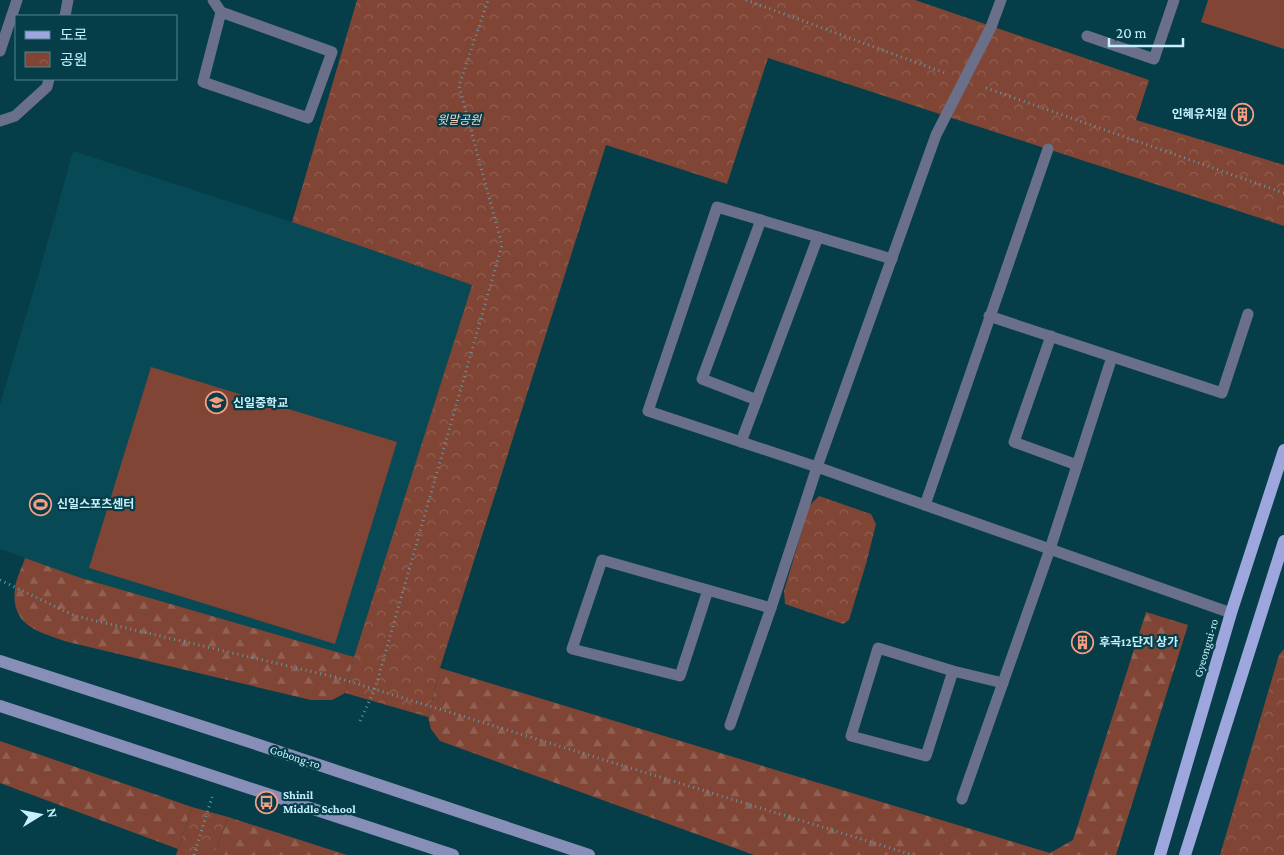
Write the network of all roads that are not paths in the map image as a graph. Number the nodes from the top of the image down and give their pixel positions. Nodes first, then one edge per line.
1 (17, 0) edge
2 (68, 0) edge
3 (213, 0) edge
4 (1001, 0) edge
5 (1174, 0) edge
6 (221, 12) junction
7 (64, 15) edge
8 (1087, 36) dead end
9 (0, 51) edge
10 (50, 80) edge
11 (0, 121) edge
12 (1048, 149) dead end
13 (761, 220) junction
14 (818, 237) junction
15 (892, 259) junction
16 (1248, 314) dead end
17 (990, 316) junction
18 (1051, 336) junction
19 (1112, 357) junction
20 (757, 400) junction
21 (741, 442) junction
22 (1284, 450) edge
23 (1077, 465) junction
24 (817, 468) junction
25 (924, 505) junction
26 (1284, 541) edge
27 (1050, 549) junction
28 (708, 590) junction
29 (771, 608) junction
30 (1231, 613) junction
31 (0, 660) edge
32 (953, 671) junction
33 (1003, 683) junction
34 (0, 706) edge
35 (730, 725) dead end
36 (962, 799) dead end
37 (453, 855) edge
38 (589, 855) edge
39 (1160, 855) edge
40 (1185, 855) edge

1 - 9 lane
2 - 7 lane
3 - 6 lane
4 - 15 lane
5 - 8 lane
6 - 6 lane
10 - 11 lane
12 - 17 lane
13 - 14 lane
13 - 20 lane
13 - 21 lane
14 - 15 lane
14 - 20 lane
15 - 24 lane
16 - 19 lane
17 - 18 lane
17 - 25 lane
18 - 19 lane
18 - 23 lane
19 - 23 lane
20 - 21 lane
21 - 24 lane
22 - 30 main road, Gyeongui-ro
23 - 27 lane
24 - 25 lane
24 - 29 lane
25 - 27 lane
26 - 40 main road
27 - 30 lane
27 - 33 lane
28 - 28 lane
28 - 29 lane
29 - 35 lane
30 - 39 main road, Gyeongui-ro
31 - 38 main road, Gobong-ro
32 - 32 lane
32 - 33 lane
33 - 36 lane
34 - 37 main road

